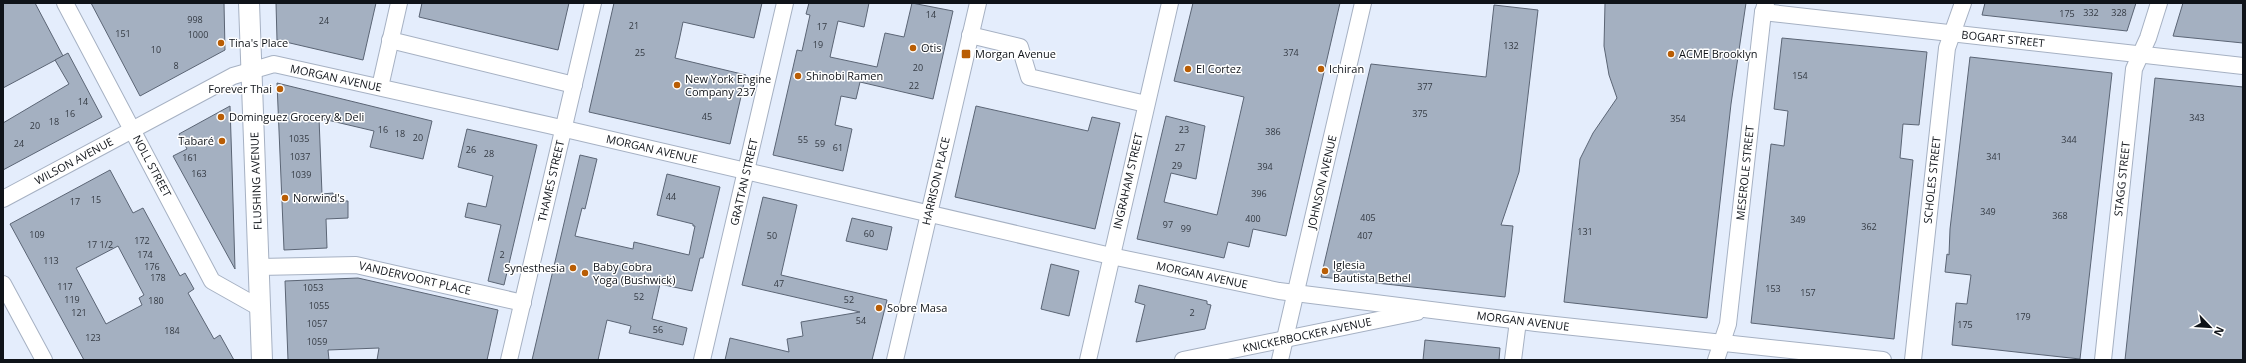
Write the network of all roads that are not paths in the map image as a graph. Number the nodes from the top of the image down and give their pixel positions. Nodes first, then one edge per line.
1 (64, 3) edge
2 (249, 3) edge
3 (399, 3) edge
4 (593, 3) edge
5 (785, 3) edge
6 (978, 3) edge
7 (1170, 3) edge
8 (1363, 3) edge
9 (1963, 3) edge
10 (2159, 3) edge
11 (1765, 7) edge
12 (1952, 33) junction
13 (970, 35) junction
14 (390, 40) junction
15 (2141, 54) junction
16 (2243, 66) edge
17 (252, 70) junction
18 (574, 85) junction
19 (380, 87) junction
20 (1146, 104) junction
21 (132, 129) junction
22 (563, 129) junction
23 (746, 171) junction
24 (3, 199) edge
25 (929, 214) junction
26 (1111, 256) junction
27 (259, 267) junction
28 (3, 284) edge
29 (1296, 292) junction
30 (523, 303) junction
31 (260, 308) junction
32 (1431, 309) junction
33 (1518, 321) junction
34 (1285, 340) junction
35 (1722, 342) junction
36 (44, 360) edge
37 (262, 360) edge
38 (509, 360) edge
39 (702, 360) edge
40 (895, 360) edge
41 (1088, 360) edge
42 (1183, 360) edge
43 (1280, 360) edge
44 (1513, 360) edge
45 (1716, 360) edge
46 (1883, 360) edge
47 (1913, 360) edge
48 (2103, 360) edge

1 - 21 street, NOLL STREET
2 - 17 main road, FLUSHING AVENUE
3 - 14 street
4 - 18 street, THAMES STREET
5 - 23 street, GRATTAN STREET
6 - 13 street, HARRISON PLACE
7 - 20 street, INGRAHAM STREET
8 - 29 street, JOHNSON AVENUE
9 - 12 street, SCHOLES STREET
10 - 15 street, STAGG STREET
11 - 12 street, BOGART STREET
11 - 35 street, MESEROLE STREET
12 - 15 street, BOGART STREET
12 - 47 street, SCHOLES STREET
13 - 20 street
13 - 25 street, HARRISON PLACE
14 - 18 street
14 - 19 street
15 - 16 street, BOGART STREET
15 - 48 street, STAGG STREET
17 - 19 street, MORGAN AVENUE
17 - 21 street, WILSON AVENUE
17 - 27 main road, FLUSHING AVENUE
18 - 22 street, THAMES STREET
19 - 22 street, MORGAN AVENUE
20 - 26 street, INGRAHAM STREET
21 - 24 street, WILSON AVENUE
21 - 31 street, NOLL STREET
22 - 23 street, MORGAN AVENUE
22 - 30 street, THAMES STREET
23 - 25 street, MORGAN AVENUE
23 - 39 street, GRATTAN STREET
25 - 26 street, MORGAN AVENUE
25 - 40 street, HARRISON PLACE
26 - 29 street, MORGAN AVENUE
26 - 41 street, INGRAHAM STREET
27 - 30 street, VANDERVOORT PLACE
27 - 31 main road, FLUSHING AVENUE
28 - 36 street
29 - 32 street, MORGAN AVENUE
29 - 34 street, JOHNSON AVENUE
30 - 38 street, THAMES STREET
31 - 37 main road, FLUSHING AVENUE
32 - 33 street, MORGAN AVENUE
32 - 34 street, KNICKERBOCKER AVENUE
33 - 35 street, MORGAN AVENUE
33 - 44 street
34 - 42 street, KNICKERBOCKER AVENUE
34 - 43 street, JOHNSON AVENUE
35 - 45 street, MESEROLE STREET
35 - 46 street, MORGAN AVENUE

